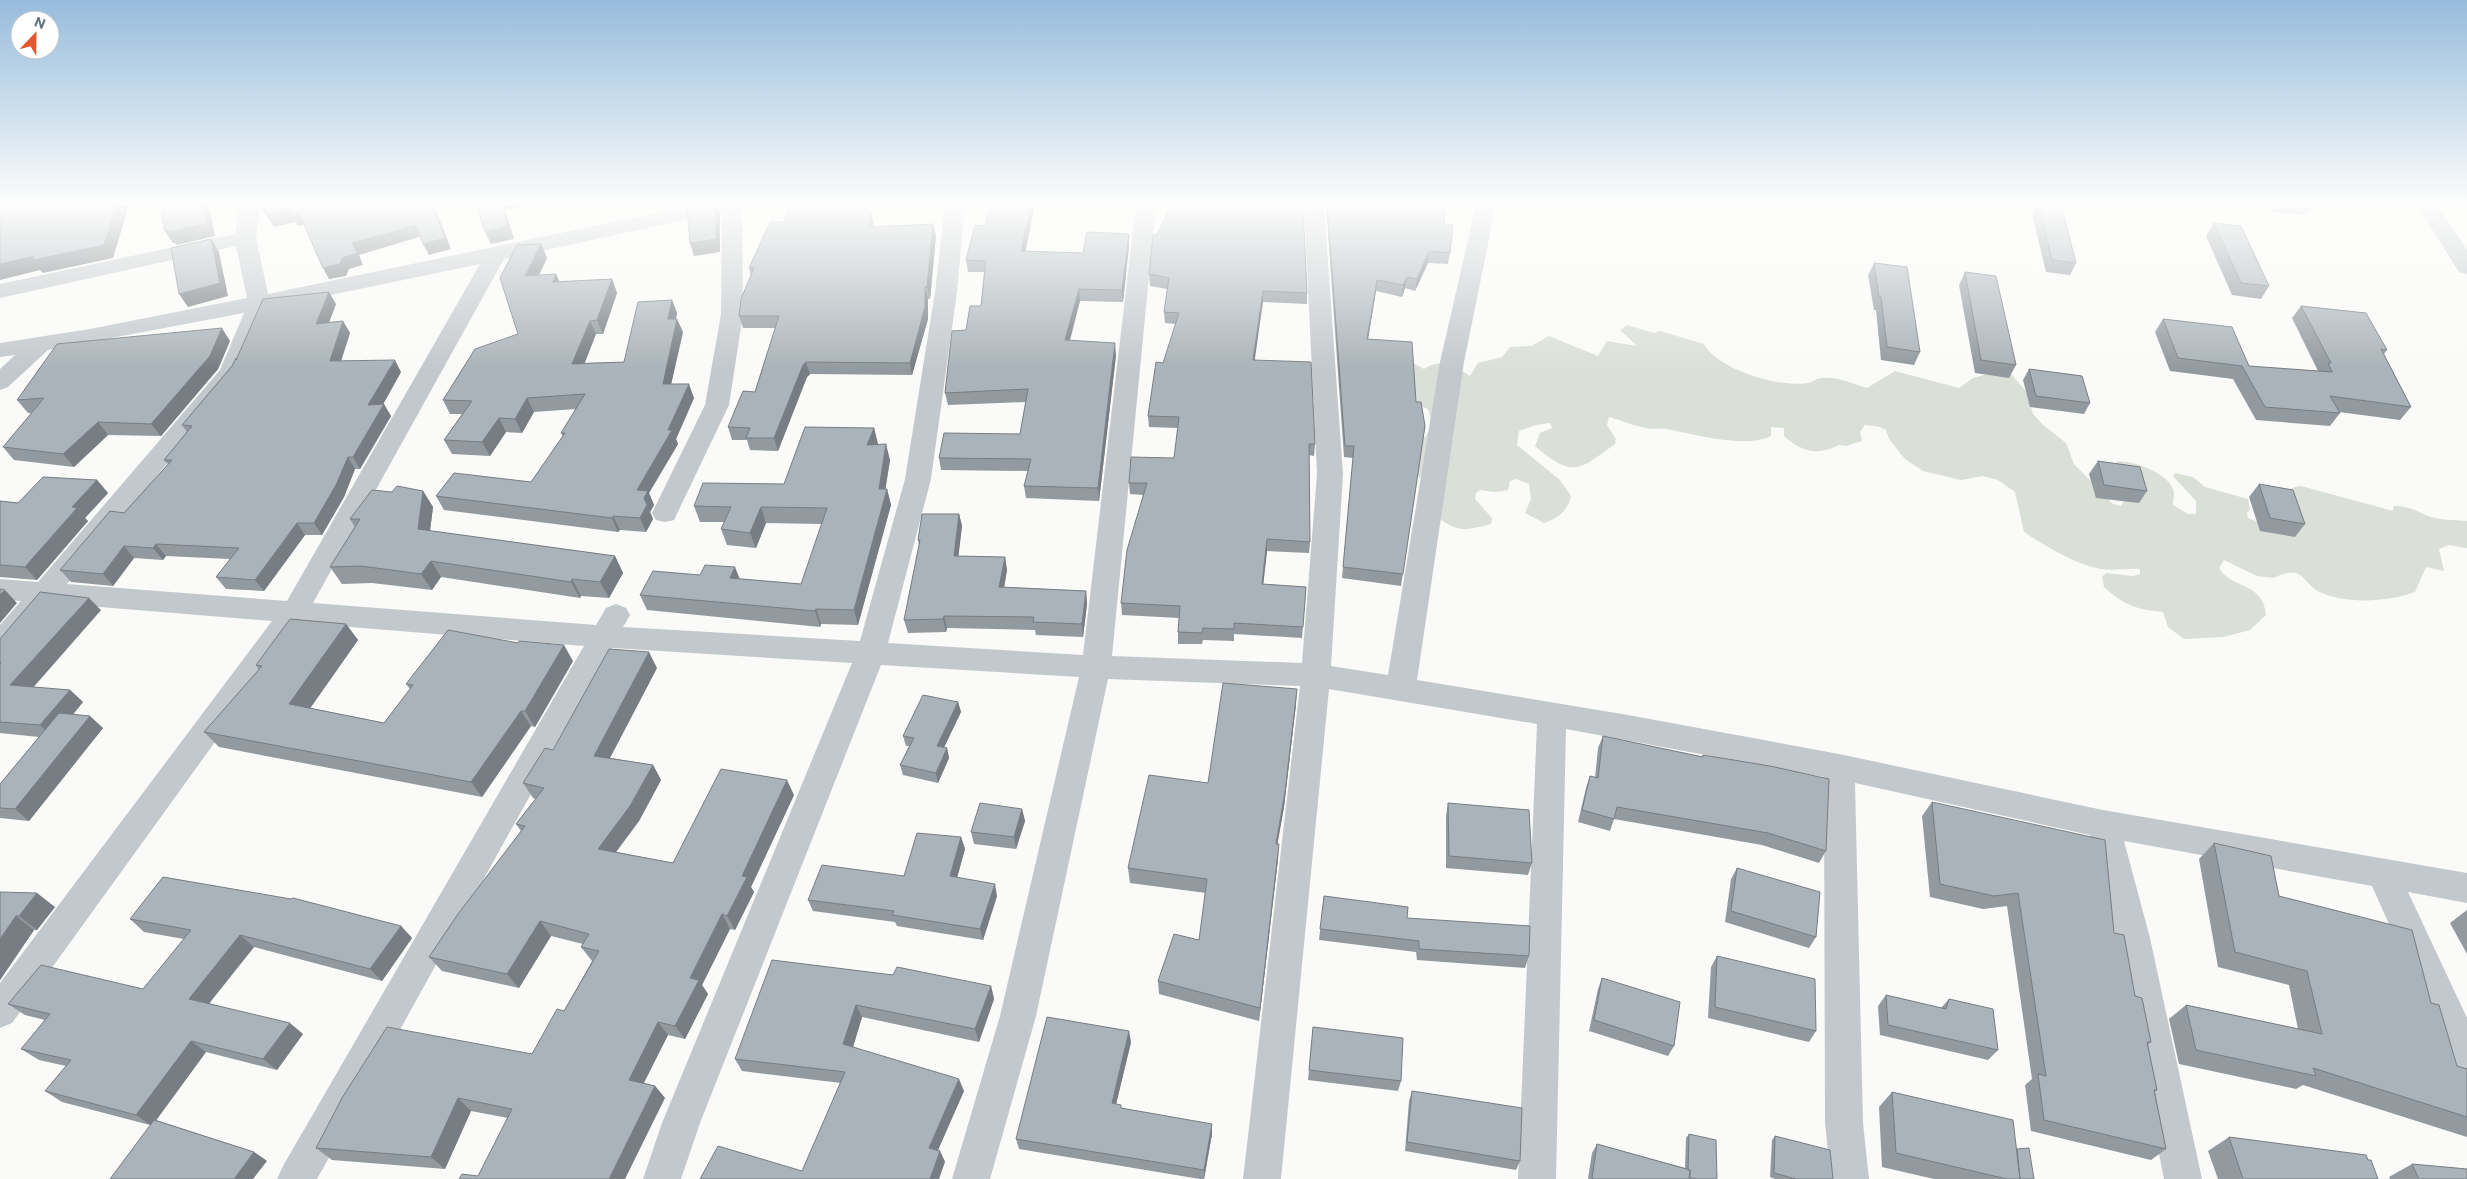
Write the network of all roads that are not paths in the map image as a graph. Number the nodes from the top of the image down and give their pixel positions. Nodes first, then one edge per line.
1 (143, 260) edge
2 (250, 260) edge
3 (471, 260) edge
4 (493, 260) edge
5 (732, 260) edge
6 (949, 260) edge
7 (1140, 260) edge
8 (1317, 260) edge
9 (1474, 260) edge
10 (0, 291) edge
11 (259, 303) junction
12 (40, 345) junction
13 (0, 350) edge
14 (0, 382) edge
15 (665, 513) dead end
16 (0, 589) edge
17 (45, 592) junction
18 (295, 611) junction
19 (611, 626) junction
20 (0, 644) edge
21 (871, 653) junction
22 (1096, 667) junction
23 (1316, 675) junction
24 (1401, 687) junction
25 (1552, 713) junction
26 (1839, 767) junction
27 (2103, 824) junction
28 (2383, 874) junction
29 (2467, 888) edge
30 (0, 1011) edge
31 (2467, 1057) edge
32 (296, 1179) edge
33 (662, 1179) edge
34 (971, 1179) edge
35 (1262, 1179) edge
36 (1537, 1179) edge
37 (1850, 1179) edge
38 (2183, 1179) edge

1 - 10 street
2 - 11 street
3 - 11 street
4 - 18 street
5 - 15 street
6 - 21 street
7 - 22 street
8 - 23 street
9 - 24 street
11 - 12 street
11 - 17 street
12 - 13 street
12 - 14 street
16 - 17 street
17 - 18 street
17 - 20 street
18 - 19 street
18 - 30 street
19 - 21 street
19 - 32 street
21 - 22 street
21 - 33 street
22 - 23 street
22 - 34 street
23 - 24 street
23 - 35 street
24 - 25 street
25 - 26 street
25 - 36 street
26 - 27 street
26 - 37 street
27 - 28 street
27 - 38 street
28 - 29 street
28 - 31 street

